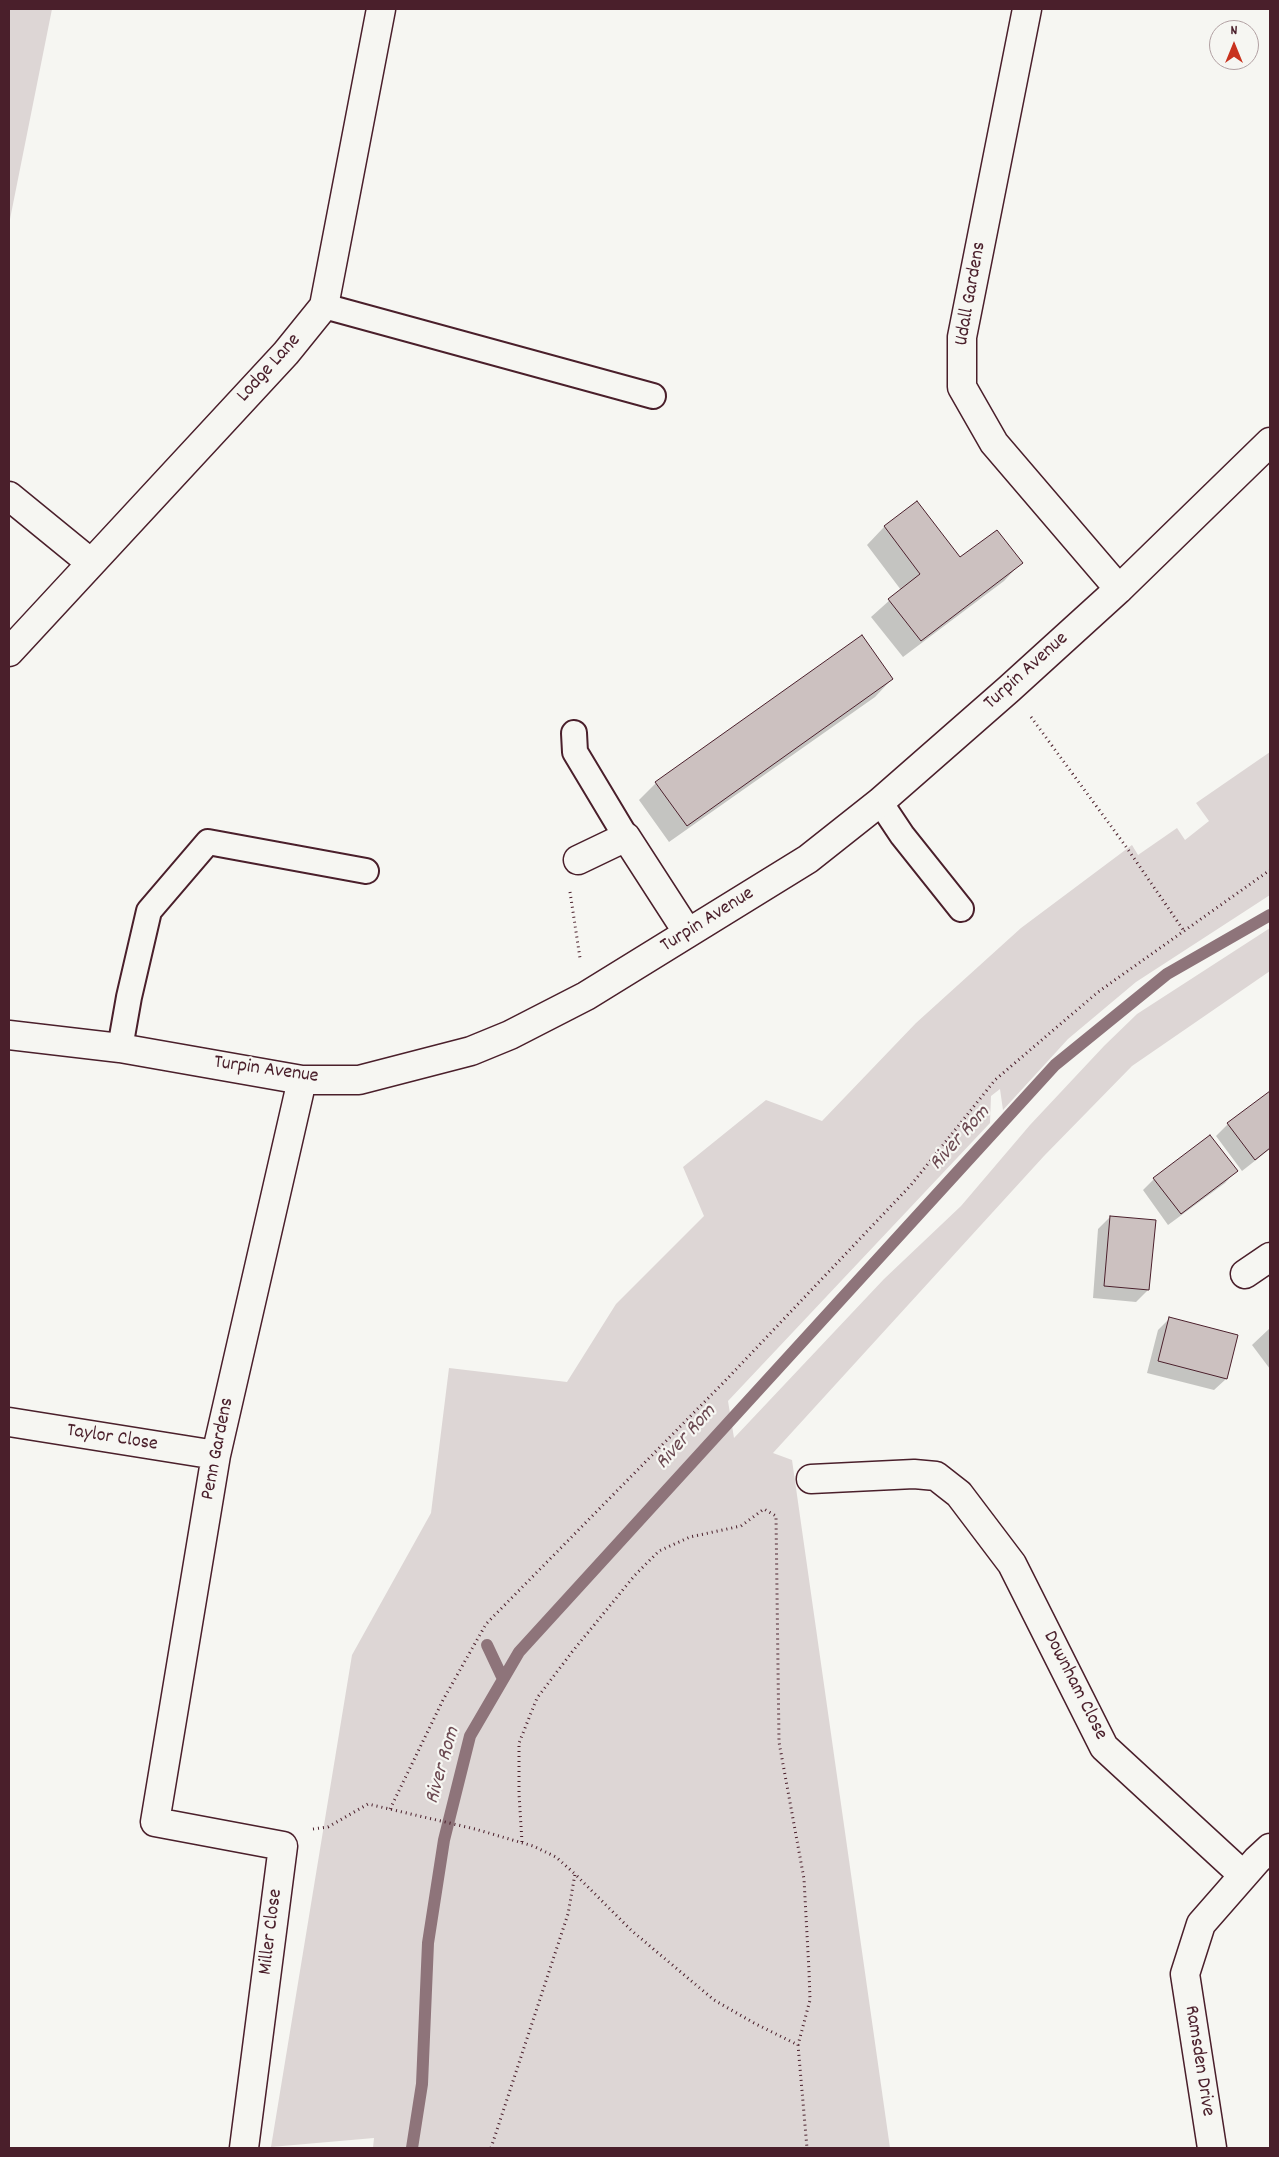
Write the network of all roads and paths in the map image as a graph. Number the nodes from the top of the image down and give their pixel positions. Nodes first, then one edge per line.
1 (382, 9) edge
2 (1027, 9) edge
3 (324, 306) junction
4 (653, 396) dead end
5 (1270, 442) edge
6 (9, 496) edge
7 (91, 563) junction
8 (1119, 589) junction
9 (9, 652) edge
10 (1009, 689) junction
11 (574, 733) dead end
12 (880, 802) junction
13 (626, 837) junction
14 (578, 860) dead end
15 (1270, 870) edge
16 (366, 871) dead end
17 (569, 888) dead end
18 (961, 909) dead end
19 (1184, 931) junction
20 (688, 933) junction
21 (586, 996) junction
22 (9, 1035) edge
23 (120, 1048) junction
24 (302, 1080) junction
25 (1270, 1257) edge
26 (1245, 1274) dead end
27 (9, 1422) edge
28 (216, 1456) junction
29 (811, 1479) dead end
30 (390, 1809) junction
31 (522, 1842) junction
32 (283, 1846) junction
33 (1270, 1848) edge
34 (575, 1874) junction
35 (1244, 1875) junction
36 (798, 2045) junction
37 (244, 2148) edge
38 (491, 2148) edge
39 (807, 2148) edge
40 (1212, 2148) edge

1 - 3 street, Lodge Lane
2 - 8 street, Udall Gardens
3 - 4 lane
3 - 7 street, Lodge Lane
5 - 8 street, Turpin Avenue
6 - 7 street
7 - 9 street, Lodge Lane
8 - 10 street, Turpin Avenue
10 - 12 street, Turpin Avenue
10 - 19 path
11 - 13 lane
12 - 18 lane
12 - 20 street, Turpin Avenue
13 - 14 street
13 - 20 street
15 - 19 path
16 - 23 lane
17 - 21 path
19 - 30 path
20 - 21 street, Turpin Avenue
21 - 24 street, Turpin Avenue
22 - 23 street, Turpin Avenue
23 - 24 street, Turpin Avenue
24 - 28 street, Penn Gardens
25 - 26 street
27 - 28 street, Taylor Close
28 - 32 street, Penn Gardens
29 - 35 street, Downham Close
30 - 31 path
30 - 32 path
31 - 34 path
31 - 36 path
32 - 37 street, Miller Close
33 - 35 street
34 - 36 path
34 - 38 path
35 - 40 street, Ramsden Drive
36 - 39 path

